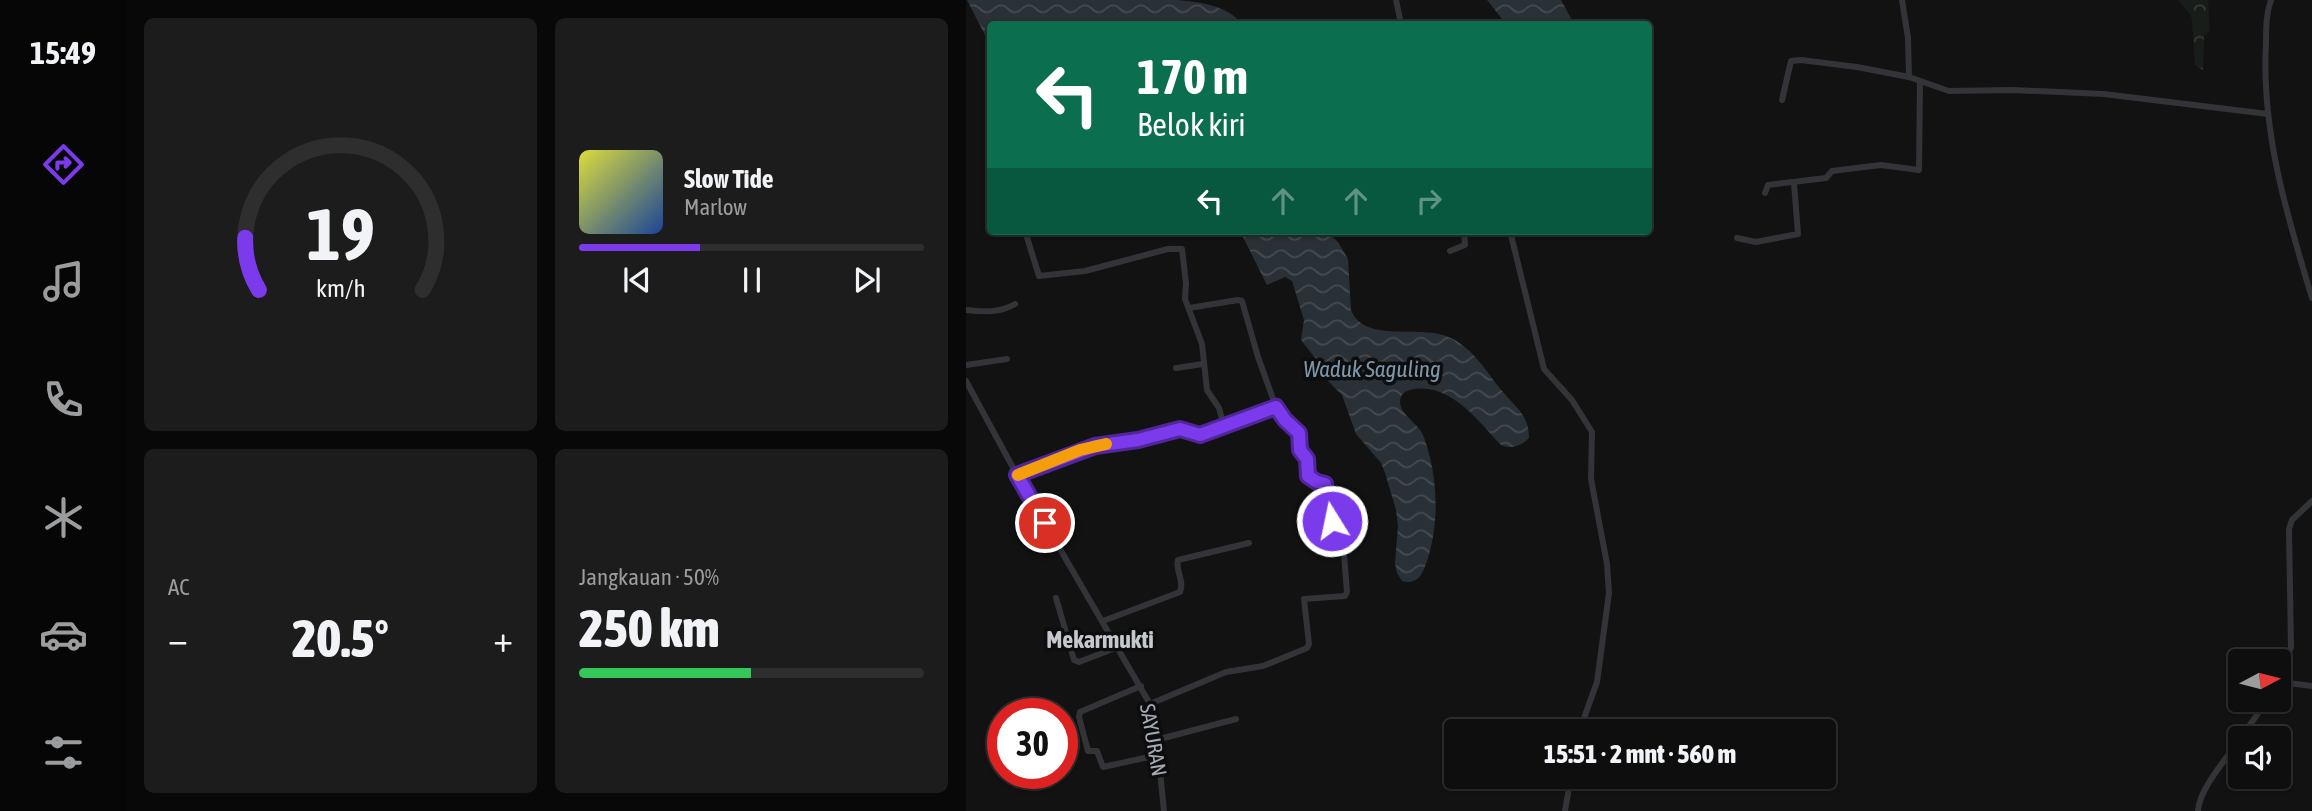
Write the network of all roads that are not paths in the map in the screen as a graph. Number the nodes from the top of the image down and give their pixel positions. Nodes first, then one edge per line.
1 (1396, 0) edge
2 (1902, 0) edge
3 (2271, 0) edge
4 (1400, 21) edge
5 (1909, 77) junction
6 (1920, 82) junction
7 (1782, 100) dead end
8 (2268, 114) junction
9 (1794, 183) junction
10 (1766, 192) dead end
11 (1027, 235) edge
12 (1464, 235) edge
13 (1511, 235) edge
14 (1737, 238) dead end
15 (1450, 251) dead end
16 (2312, 298) edge
17 (1015, 304) dead end
18 (1189, 308) junction
19 (966, 310) edge
20 (1007, 359) dead end
21 (1203, 364) junction
22 (966, 365) edge
23 (1176, 368) dead end
24 (966, 380) edge
25 (1276, 407) junction
26 (1224, 426) junction
27 (1017, 475) junction
28 (2312, 501) edge
29 (1248, 543) dead end
30 (1056, 598) dead end
31 (1102, 621) junction
32 (1118, 648) junction
33 (2290, 649) edge
34 (2291, 683) edge
35 (1141, 686) junction
36 (2312, 686) edge
37 (1150, 704) junction
38 (1236, 719) dead end
39 (1584, 719) edge
40 (1156, 740) junction
41 (1158, 755) junction
42 (2228, 757) edge
43 (1569, 789) edge
44 (1164, 811) edge
45 (1565, 811) edge
46 (2198, 811) edge

1 - 4 street
2 - 5 street
3 - 8 street
5 - 6 street
5 - 7 street
6 - 8 street
6 - 9 street
8 - 16 street
9 - 10 street
9 - 14 street
11 - 18 street
12 - 15 street
13 - 39 street
17 - 19 street
18 - 21 street
18 - 25 street
20 - 22 street
21 - 23 street
21 - 26 street
24 - 27 street, SAYURAN
25 - 26 street
25 - 37 street
26 - 27 street
27 - 31 street, SAYURAN
28 - 33 street
29 - 31 street
30 - 32 street
31 - 32 street, SAYURAN
32 - 35 street, SAYURAN
34 - 36 street
35 - 37 street, SAYURAN
35 - 41 street
37 - 40 street, SAYURAN
38 - 40 street
40 - 41 street, SAYURAN
41 - 44 street, SAYURAN
42 - 46 street
43 - 45 street

